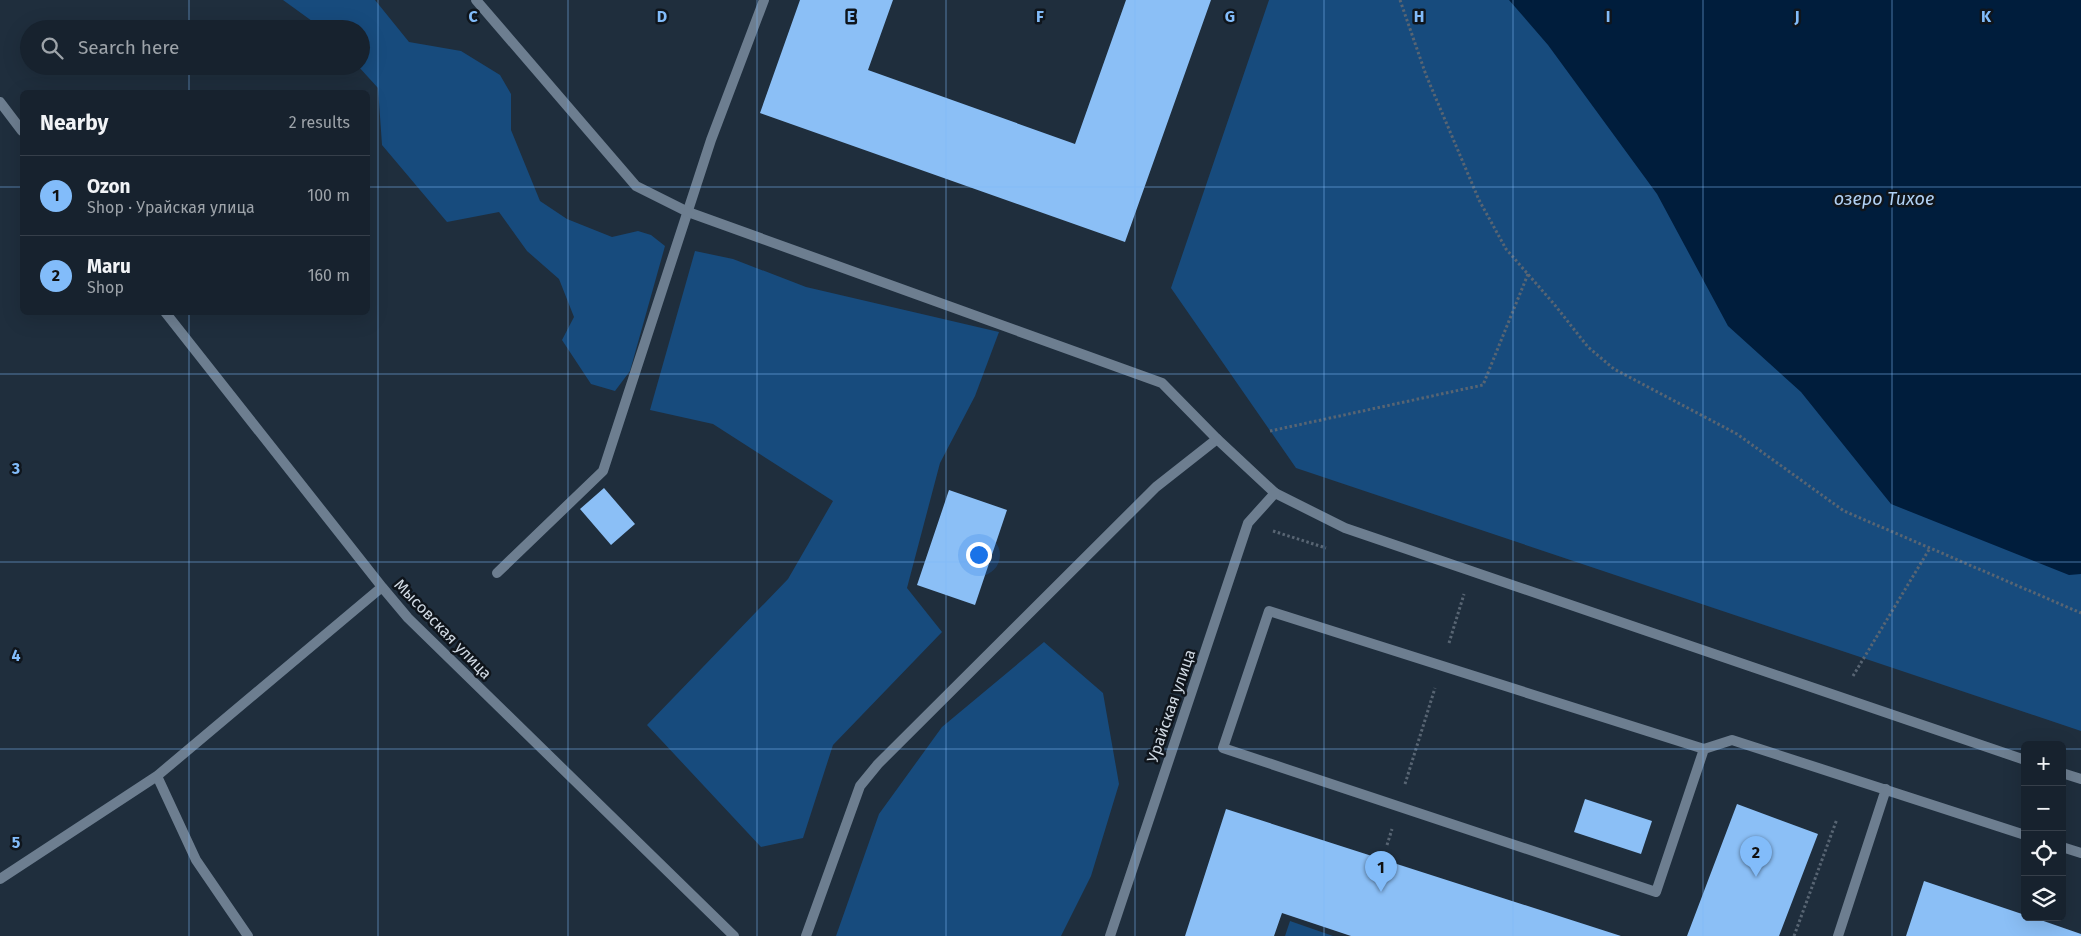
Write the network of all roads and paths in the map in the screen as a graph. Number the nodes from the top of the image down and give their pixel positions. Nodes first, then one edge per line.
1 (476, 0) edge
2 (764, 0) edge
3 (1400, 0) edge
4 (0, 102) edge
5 (20, 128) edge
6 (688, 212) junction
7 (1528, 274) junction
8 (167, 315) edge
9 (1270, 431) dead end
10 (1217, 439) junction
11 (1276, 493) junction
12 (1930, 548) junction
13 (497, 573) dead end
14 (382, 587) junction
15 (1465, 591) dead end
16 (2081, 613) edge
17 (1442, 666) junction
18 (1840, 697) junction
19 (1704, 749) junction
20 (2021, 759) edge
21 (2066, 774) edge
22 (157, 776) junction
23 (2081, 779) edge
24 (1886, 789) junction
25 (1398, 807) junction
26 (1837, 820) dead end
27 (2021, 834) edge
28 (1386, 845) dead end
29 (2066, 848) edge
30 (2081, 853) edge
31 (0, 879) edge
32 (248, 936) edge
33 (734, 936) edge
34 (806, 936) edge
35 (1110, 936) edge
36 (1794, 936) edge
37 (1838, 936) edge

1 - 6 street
2 - 6 street
3 - 7 path
4 - 5 street
6 - 10 street
6 - 13 street
7 - 9 path
7 - 12 path
8 - 14 street, Мысовская улица
10 - 11 street
10 - 34 street
11 - 18 street
11 - 35 street, Урайская улица
12 - 16 path
12 - 18 path
14 - 22 street
14 - 33 street, Мысовская улица
15 - 17 path
17 - 19 street
17 - 25 path
17 - 25 street
18 - 20 street
19 - 24 street
19 - 25 street
21 - 23 street
22 - 31 street
22 - 32 street
24 - 27 street
24 - 37 street
25 - 28 path
26 - 36 path
29 - 30 street

